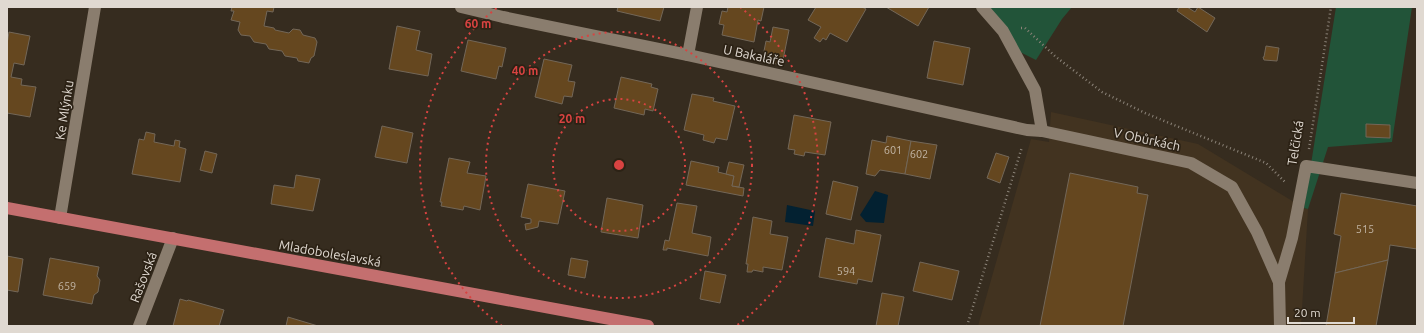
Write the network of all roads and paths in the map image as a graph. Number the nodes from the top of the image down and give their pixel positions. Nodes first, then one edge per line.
1 (95, 7) edge
2 (461, 7) edge
3 (697, 7) edge
4 (982, 7) edge
5 (1331, 7) edge
6 (504, 12) edge
7 (1003, 31) junction
8 (688, 55) junction
9 (1027, 130) junction
10 (1042, 131) junction
11 (1306, 166) junction
12 (1417, 183) edge
13 (1300, 197) junction
14 (7, 208) edge
15 (60, 218) junction
16 (173, 238) junction
17 (1279, 282) junction
18 (139, 326) edge
19 (648, 326) edge
20 (967, 326) edge
21 (1280, 326) edge

1 - 15 street, Ke Mlýnku
2 - 6 street, U Bakaláře
3 - 8 street
4 - 7 street
5 - 11 path, Telčická
6 - 8 street, U Bakaláře
7 - 10 street
7 - 13 path
8 - 9 street, U Bakaláře
9 - 10 street, U Bakaláře
9 - 20 path
10 - 17 street, V Obůrkách
11 - 12 street
11 - 13 street, Telčická
13 - 17 street, Telčická
14 - 15 main road, Mladoboleslavská
15 - 16 main road, Mladoboleslavská
16 - 18 street, Rašovská
16 - 19 main road, Mladoboleslavská
17 - 21 street, V Obůrkách

